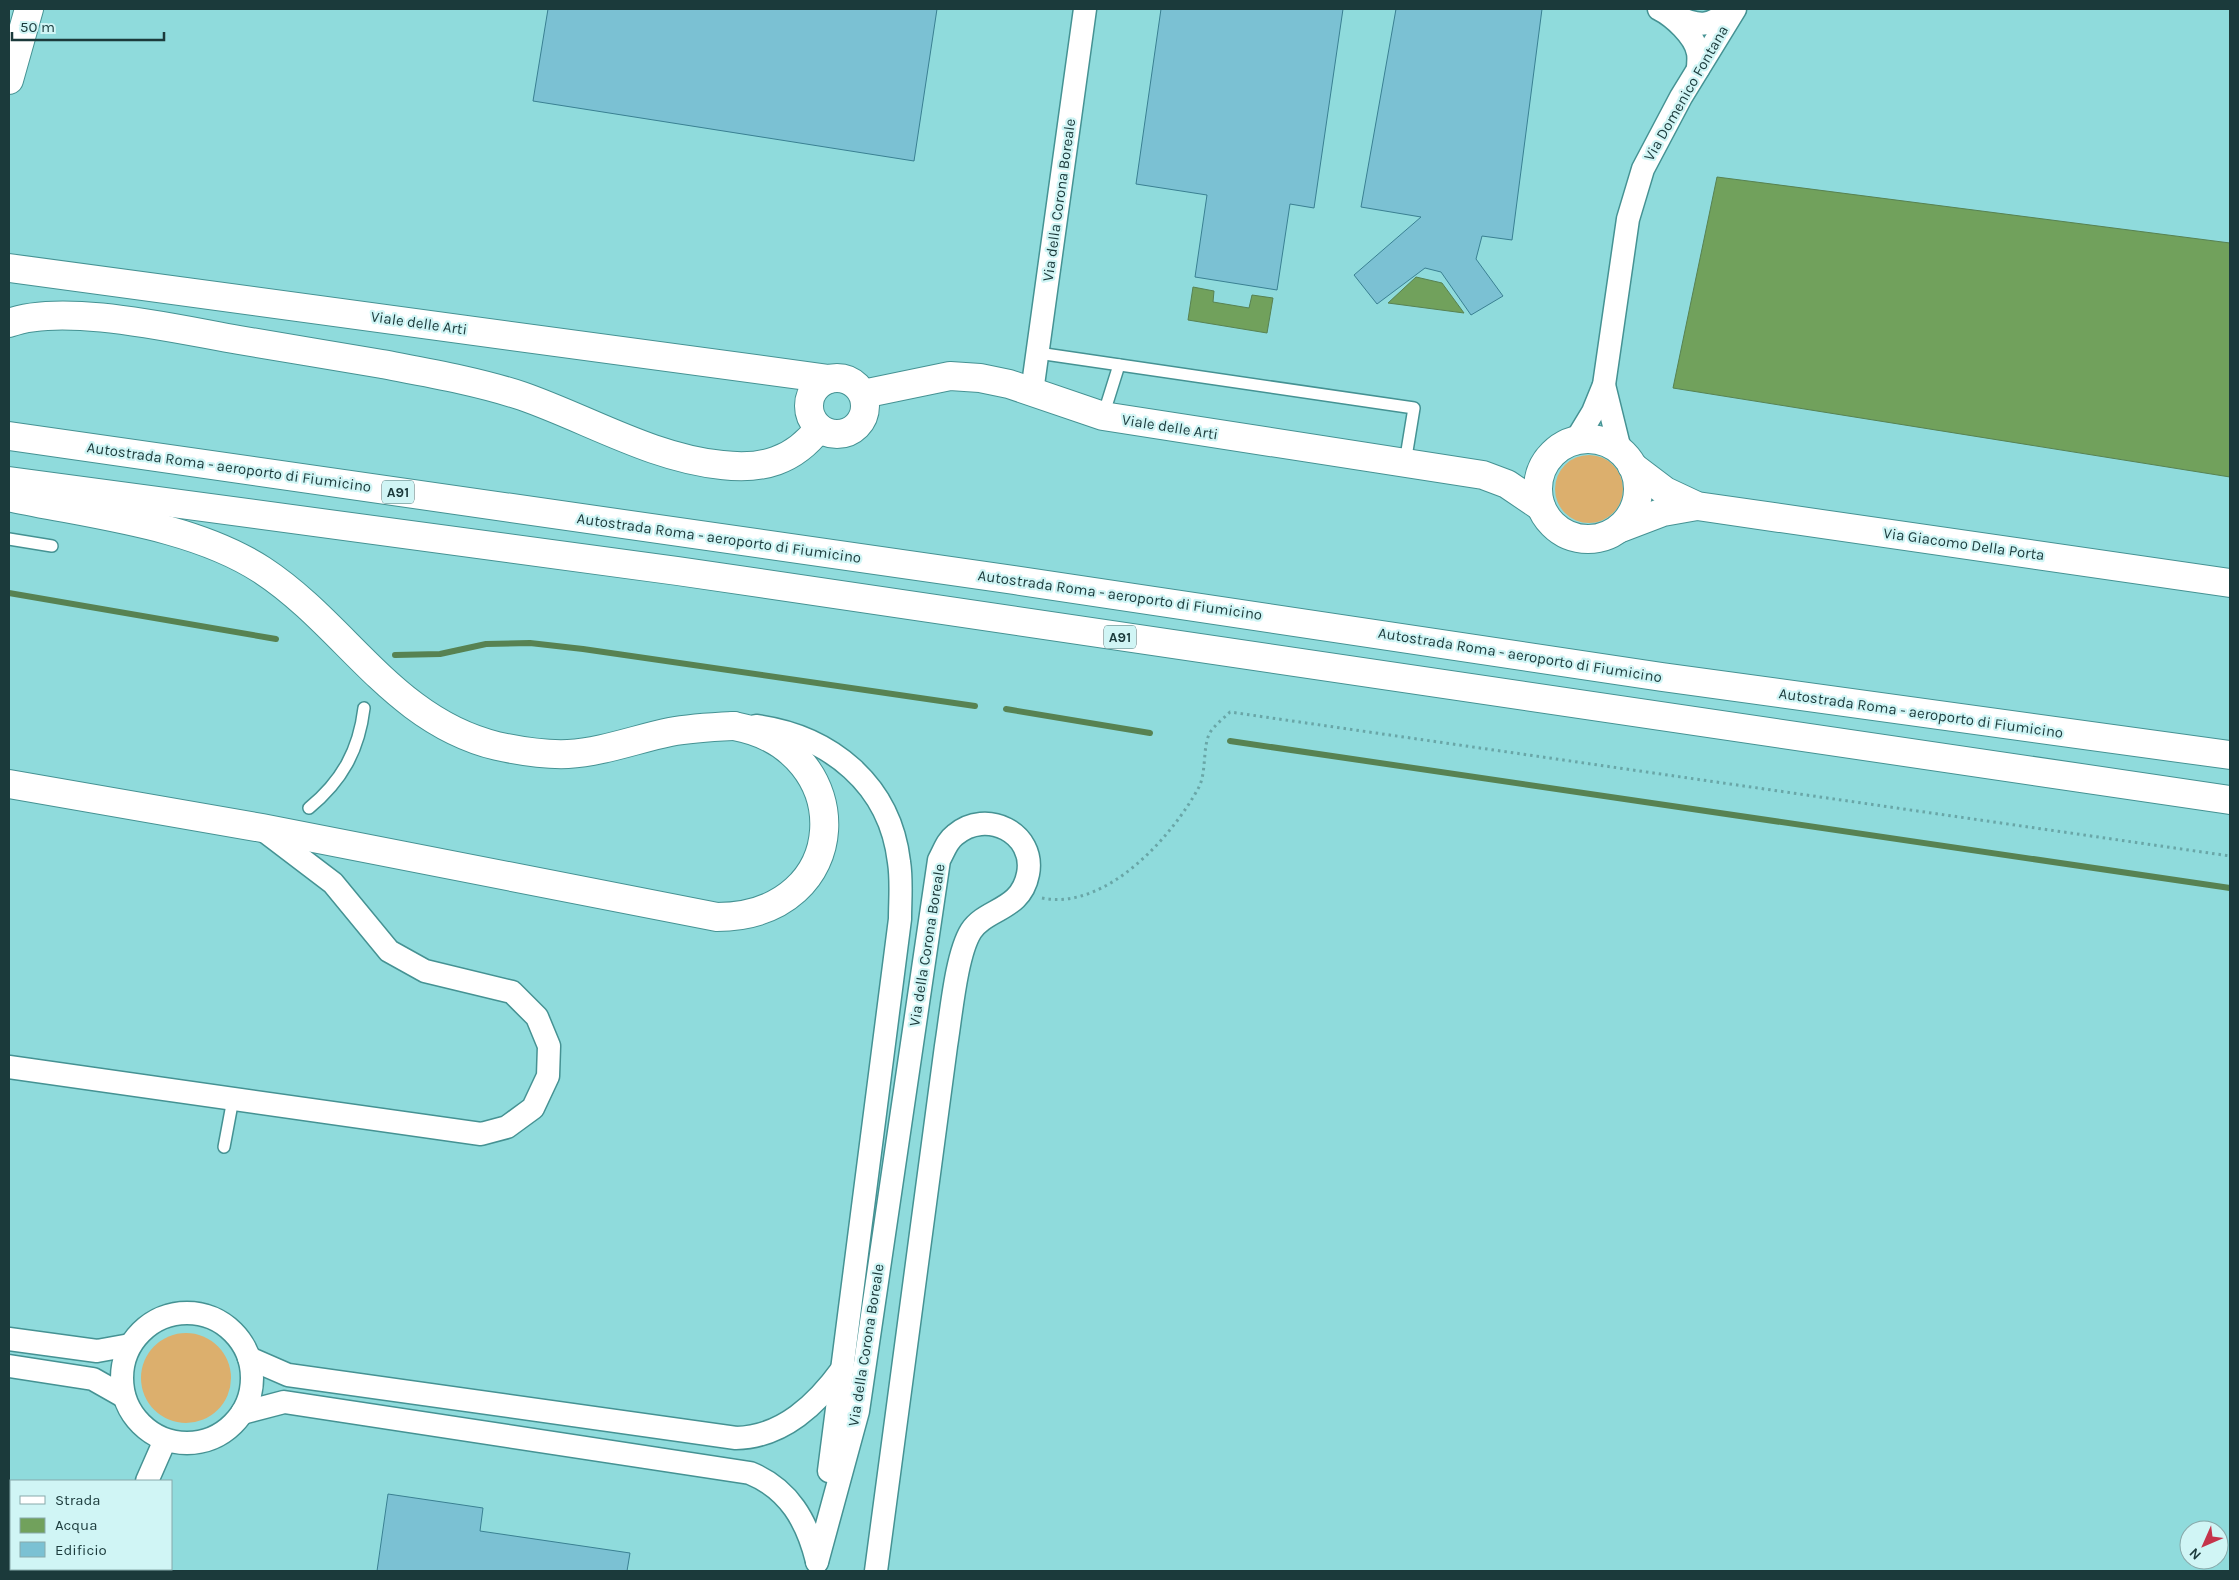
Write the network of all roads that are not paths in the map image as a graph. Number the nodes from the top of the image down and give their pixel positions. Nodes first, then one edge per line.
1 (29, 9) edge
2 (1085, 9) edge
3 (1735, 9) edge
4 (1664, 11) edge
5 (1698, 69) junction
6 (9, 80) edge
7 (9, 268) edge
8 (9, 323) edge
9 (1038, 353) junction
10 (1119, 365) junction
11 (829, 379) junction
12 (1604, 385) junction
13 (1032, 392) junction
14 (863, 394) junction
15 (1103, 416) junction
16 (819, 428) junction
17 (9, 436) edge
18 (1576, 440) junction
19 (1626, 458) junction
20 (1547, 460) junction
21 (1405, 463) junction
22 (1483, 475) junction
23 (9, 481) edge
24 (9, 498) edge
25 (1697, 506) junction
26 (1541, 507) junction
27 (1621, 528) junction
28 (9, 539) edge
29 (52, 546) dead end
30 (2230, 582) edge
31 (364, 708) dead end
32 (734, 726) junction
33 (2230, 755) edge
34 (9, 784) edge
35 (2230, 800) edge
36 (309, 808) dead end
37 (262, 828) junction
38 (9, 1067) edge
39 (233, 1099) junction
40 (224, 1147) dead end
41 (9, 1339) edge
42 (130, 1345) junction
43 (249, 1358) junction
44 (9, 1366) edge
45 (843, 1367) junction
46 (123, 1396) junction
47 (242, 1413) junction
48 (165, 1440) junction
49 (147, 1480) edge
50 (817, 1566) edge
51 (876, 1571) edge

1 - 6 main road
2 - 9 street, Via della Corona Boreale
3 - 4 street
3 - 5 street, Via Domenico Fontana
4 - 5 street
5 - 12 street, Via Domenico Fontana
7 - 11 main road, Viale delle Arti
8 - 16 main road
9 - 10 lane
9 - 13 street, Via della Corona Boreale
10 - 15 lane
10 - 21 lane
11 - 14 main road, Viale delle Arti
11 - 16 main road
12 - 18 street, Via Domenico Fontana
12 - 19 street, Via Domenico Fontana
13 - 14 main road, Viale delle Arti
13 - 15 main road, Viale delle Arti
14 - 16 main road
15 - 21 main road, Viale delle Arti
17 - 33 main road, Autostrada Roma - aeroporto di Fiumicino / A91
18 - 19 main road, Via Giacomo Della Porta
18 - 20 main road, Via Giacomo Della Porta
19 - 25 main road, Via Giacomo Della Porta
19 - 27 main road
20 - 22 main road, Viale delle Arti
20 - 26 main road, Via Giacomo Della Porta
21 - 22 main road, Viale delle Arti
22 - 26 main road, Viale delle Arti
23 - 35 main road, A91
24 - 32 main road
25 - 27 main road, Via Giacomo Della Porta
25 - 30 main road, Via Giacomo Della Porta
26 - 27 main road, Via Giacomo Della Porta
28 - 29 lane
31 - 36 lane
32 - 37 main road
32 - 45 street, Via della Corona Boreale
34 - 37 main road
37 - 39 street
38 - 39 street
39 - 40 lane
41 - 42 street
42 - 43 street
42 - 46 street
43 - 45 street
43 - 47 street
44 - 46 street
45 - 50 street, Via della Corona Boreale
46 - 48 street
47 - 48 street
47 - 50 street
48 - 49 street
50 - 51 street, Via della Corona Boreale

